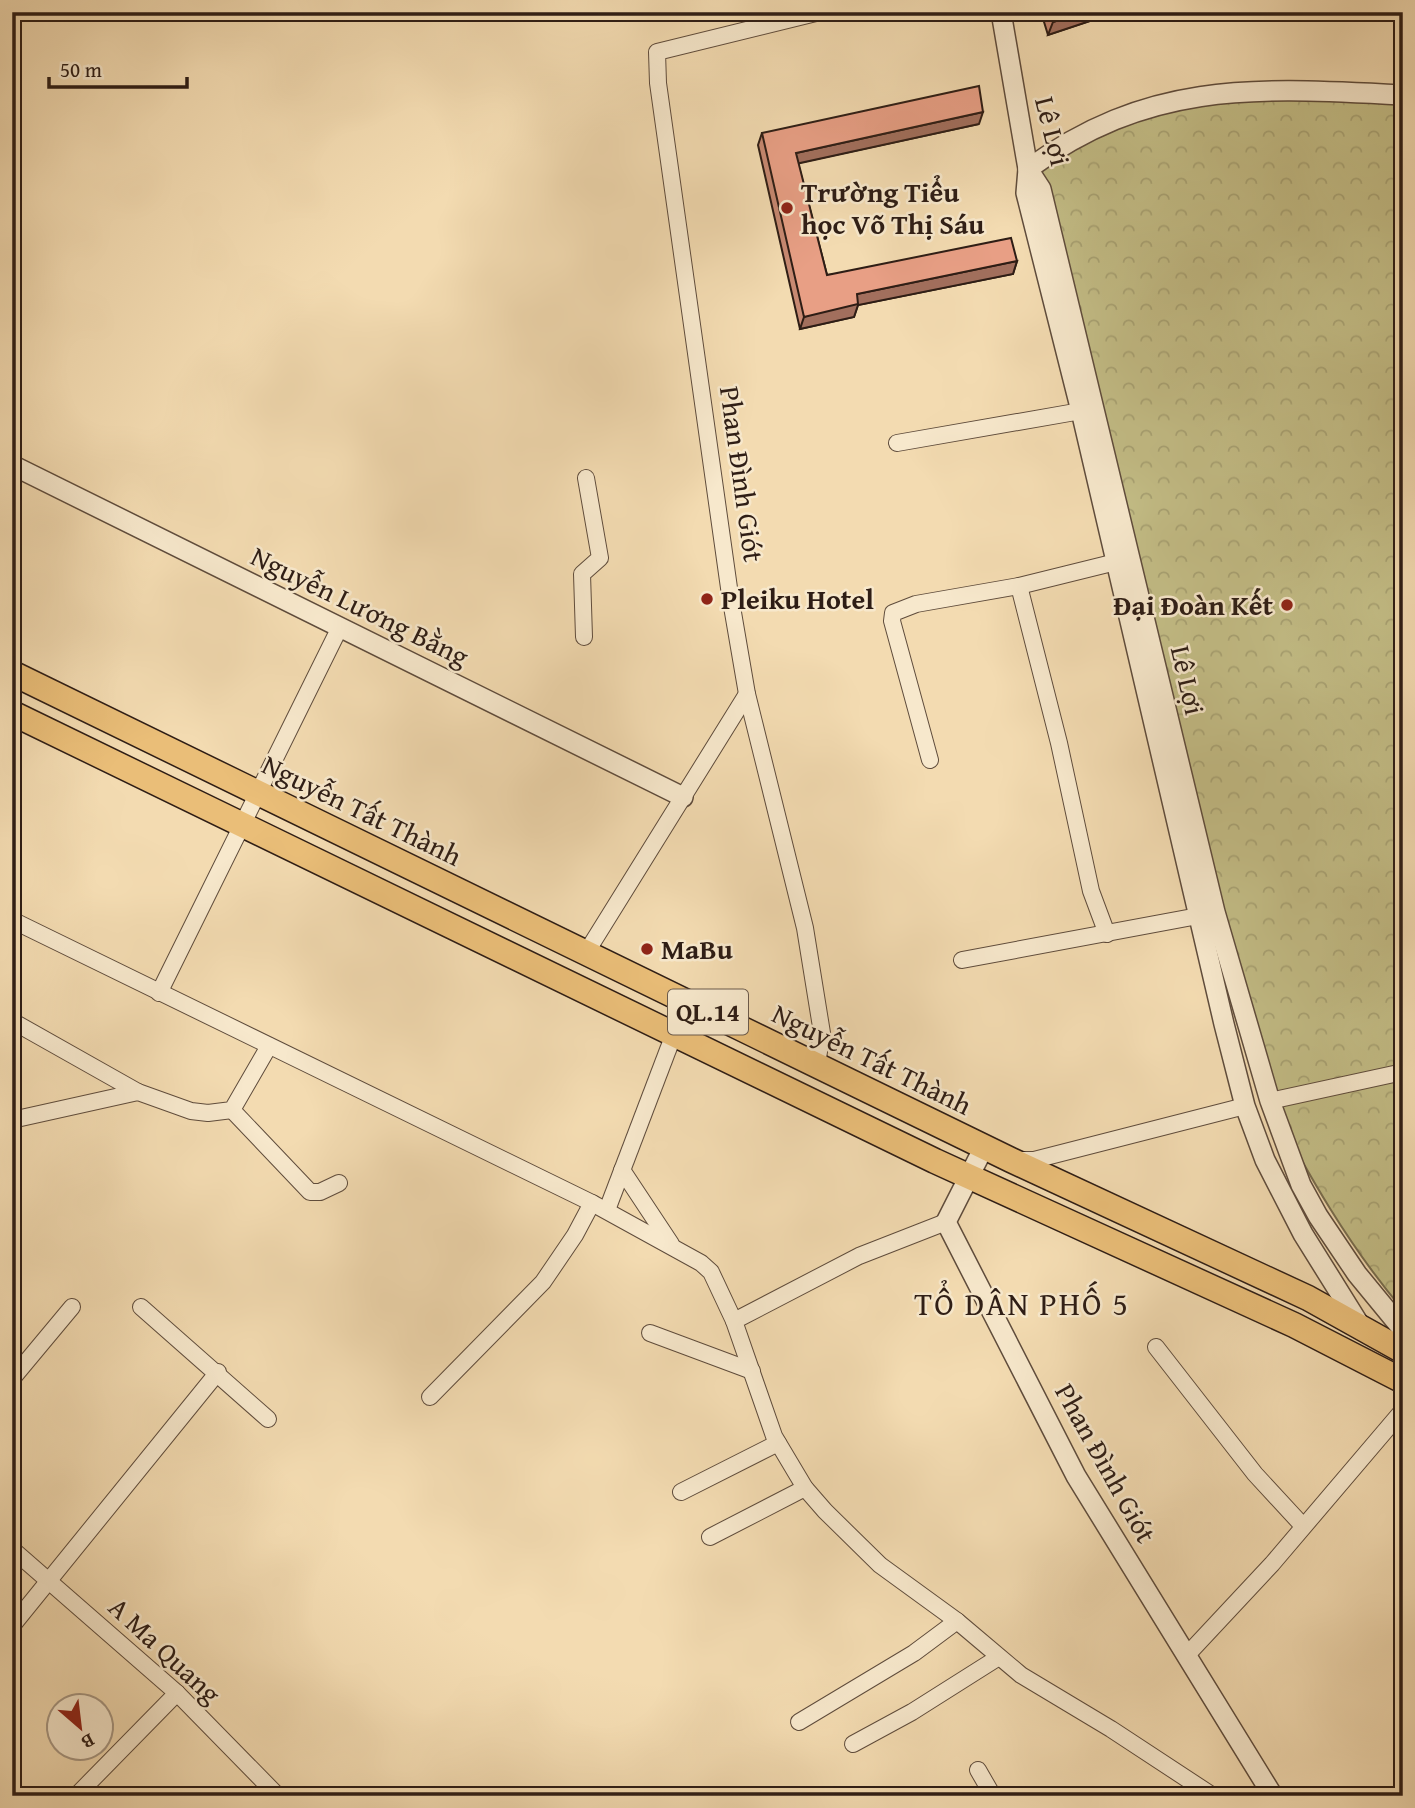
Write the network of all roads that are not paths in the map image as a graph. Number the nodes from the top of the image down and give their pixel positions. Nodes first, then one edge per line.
1 (820, 12) edge
2 (1001, 12) edge
3 (1403, 94) edge
4 (1027, 169) junction
5 (1081, 411) junction
6 (897, 443) dead end
7 (12, 465) edge
8 (586, 478) dead end
9 (1123, 559) junction
10 (1019, 586) junction
11 (340, 627) junction
12 (584, 637) dead end
13 (12, 673) edge
14 (747, 694) junction
15 (12, 713) edge
16 (930, 760) dead end
17 (259, 792) junction
18 (683, 797) junction
19 (243, 826) junction
20 (1198, 916) junction
21 (12, 920) edge
22 (1107, 934) junction
23 (586, 953) junction
24 (962, 960) dead end
25 (159, 993) junction
26 (12, 1021) edge
27 (674, 1034) junction
28 (269, 1046) junction
29 (817, 1064) junction
30 (1403, 1072) edge
31 (138, 1092) junction
32 (1270, 1101) junction
33 (1245, 1106) junction
34 (232, 1110) junction
35 (12, 1120) edge
36 (984, 1147) junction
37 (1011, 1160) junction
38 (622, 1170) junction
39 (970, 1177) junction
40 (339, 1183) dead end
41 (600, 1207) junction
42 (946, 1222) junction
43 (673, 1246) junction
44 (72, 1307) dead end
45 (141, 1307) dead end
46 (734, 1321) junction
47 (1403, 1330) edge
48 (1364, 1332) junction
49 (650, 1333) dead end
50 (1156, 1347) dead end
51 (1403, 1351) edge
52 (752, 1371) junction
53 (218, 1372) junction
54 (12, 1379) edge
55 (1399, 1379) edge
56 (430, 1397) dead end
57 (1403, 1410) edge
58 (268, 1419) dead end
59 (778, 1443) junction
60 (805, 1488) junction
61 (681, 1492) dead end
62 (1303, 1526) junction
63 (710, 1537) dead end
64 (12, 1549) edge
65 (50, 1581) junction
66 (957, 1621) junction
67 (12, 1626) edge
68 (1186, 1656) junction
69 (999, 1657) junction
70 (177, 1693) junction
71 (799, 1722) dead end
72 (853, 1744) dead end
73 (978, 1770) dead end
74 (76, 1796) edge
75 (278, 1796) edge
76 (993, 1796) edge
77 (1213, 1796) edge
78 (1273, 1796) edge

1 - 14 street, Phan Đình Giót
2 - 4 street, Lê Lợi
3 - 4 street
4 - 5 street
4 - 9 street, Lê Lợi
5 - 6 street
5 - 9 street
7 - 11 street, Nguyễn Lương Bằng
8 - 12 street
9 - 10 street
9 - 20 street
9 - 32 street, Lê Lợi
10 - 16 street
10 - 22 street
11 - 17 street
11 - 18 street, Nguyễn Lương Bằng
13 - 17 main road, Nguyễn Tất Thành / QL.14
14 - 18 street
14 - 29 street, Phan Đình Giót
15 - 19 main road, QL.14
17 - 19 street
17 - 23 main road, Nguyễn Tất Thành / QL.14
18 - 23 street
19 - 25 street
19 - 27 main road, QL.14
20 - 22 street
20 - 33 street
21 - 25 street
22 - 24 street
23 - 29 main road, Nguyễn Tất Thành / QL.14
25 - 28 street
26 - 31 street
27 - 38 street
27 - 39 main road, QL.14
28 - 34 street
28 - 41 street
29 - 36 main road, Nguyễn Tất Thành / QL.14
30 - 32 street
31 - 34 street
31 - 35 street
32 - 47 street, Lê Lợi
33 - 37 street
33 - 48 street
34 - 40 street
36 - 37 main road, Nguyễn Tất Thành / QL.14
36 - 39 street
37 - 48 main road, Nguyễn Tất Thành / QL.14
38 - 41 street
38 - 43 street
39 - 42 street
39 - 55 main road, QL.14
41 - 43 street
41 - 56 street
42 - 46 street
42 - 68 street, Phan Đình Giót
43 - 46 street
44 - 54 street
45 - 53 street
46 - 52 street
48 - 51 main road, Nguyễn Tất Thành / QL.14
48 - 55 main road
49 - 52 street
50 - 62 street
52 - 59 street
53 - 58 street
53 - 65 street
57 - 62 street
59 - 60 street
59 - 61 street
60 - 63 street
60 - 66 street
62 - 68 street
64 - 65 street, A Ma Quang
65 - 67 street
65 - 70 street, A Ma Quang
66 - 69 street
66 - 71 street
68 - 78 street, Phan Đình Giót
69 - 72 street
69 - 77 street
70 - 74 street
70 - 75 street, A Ma Quang
73 - 76 street

